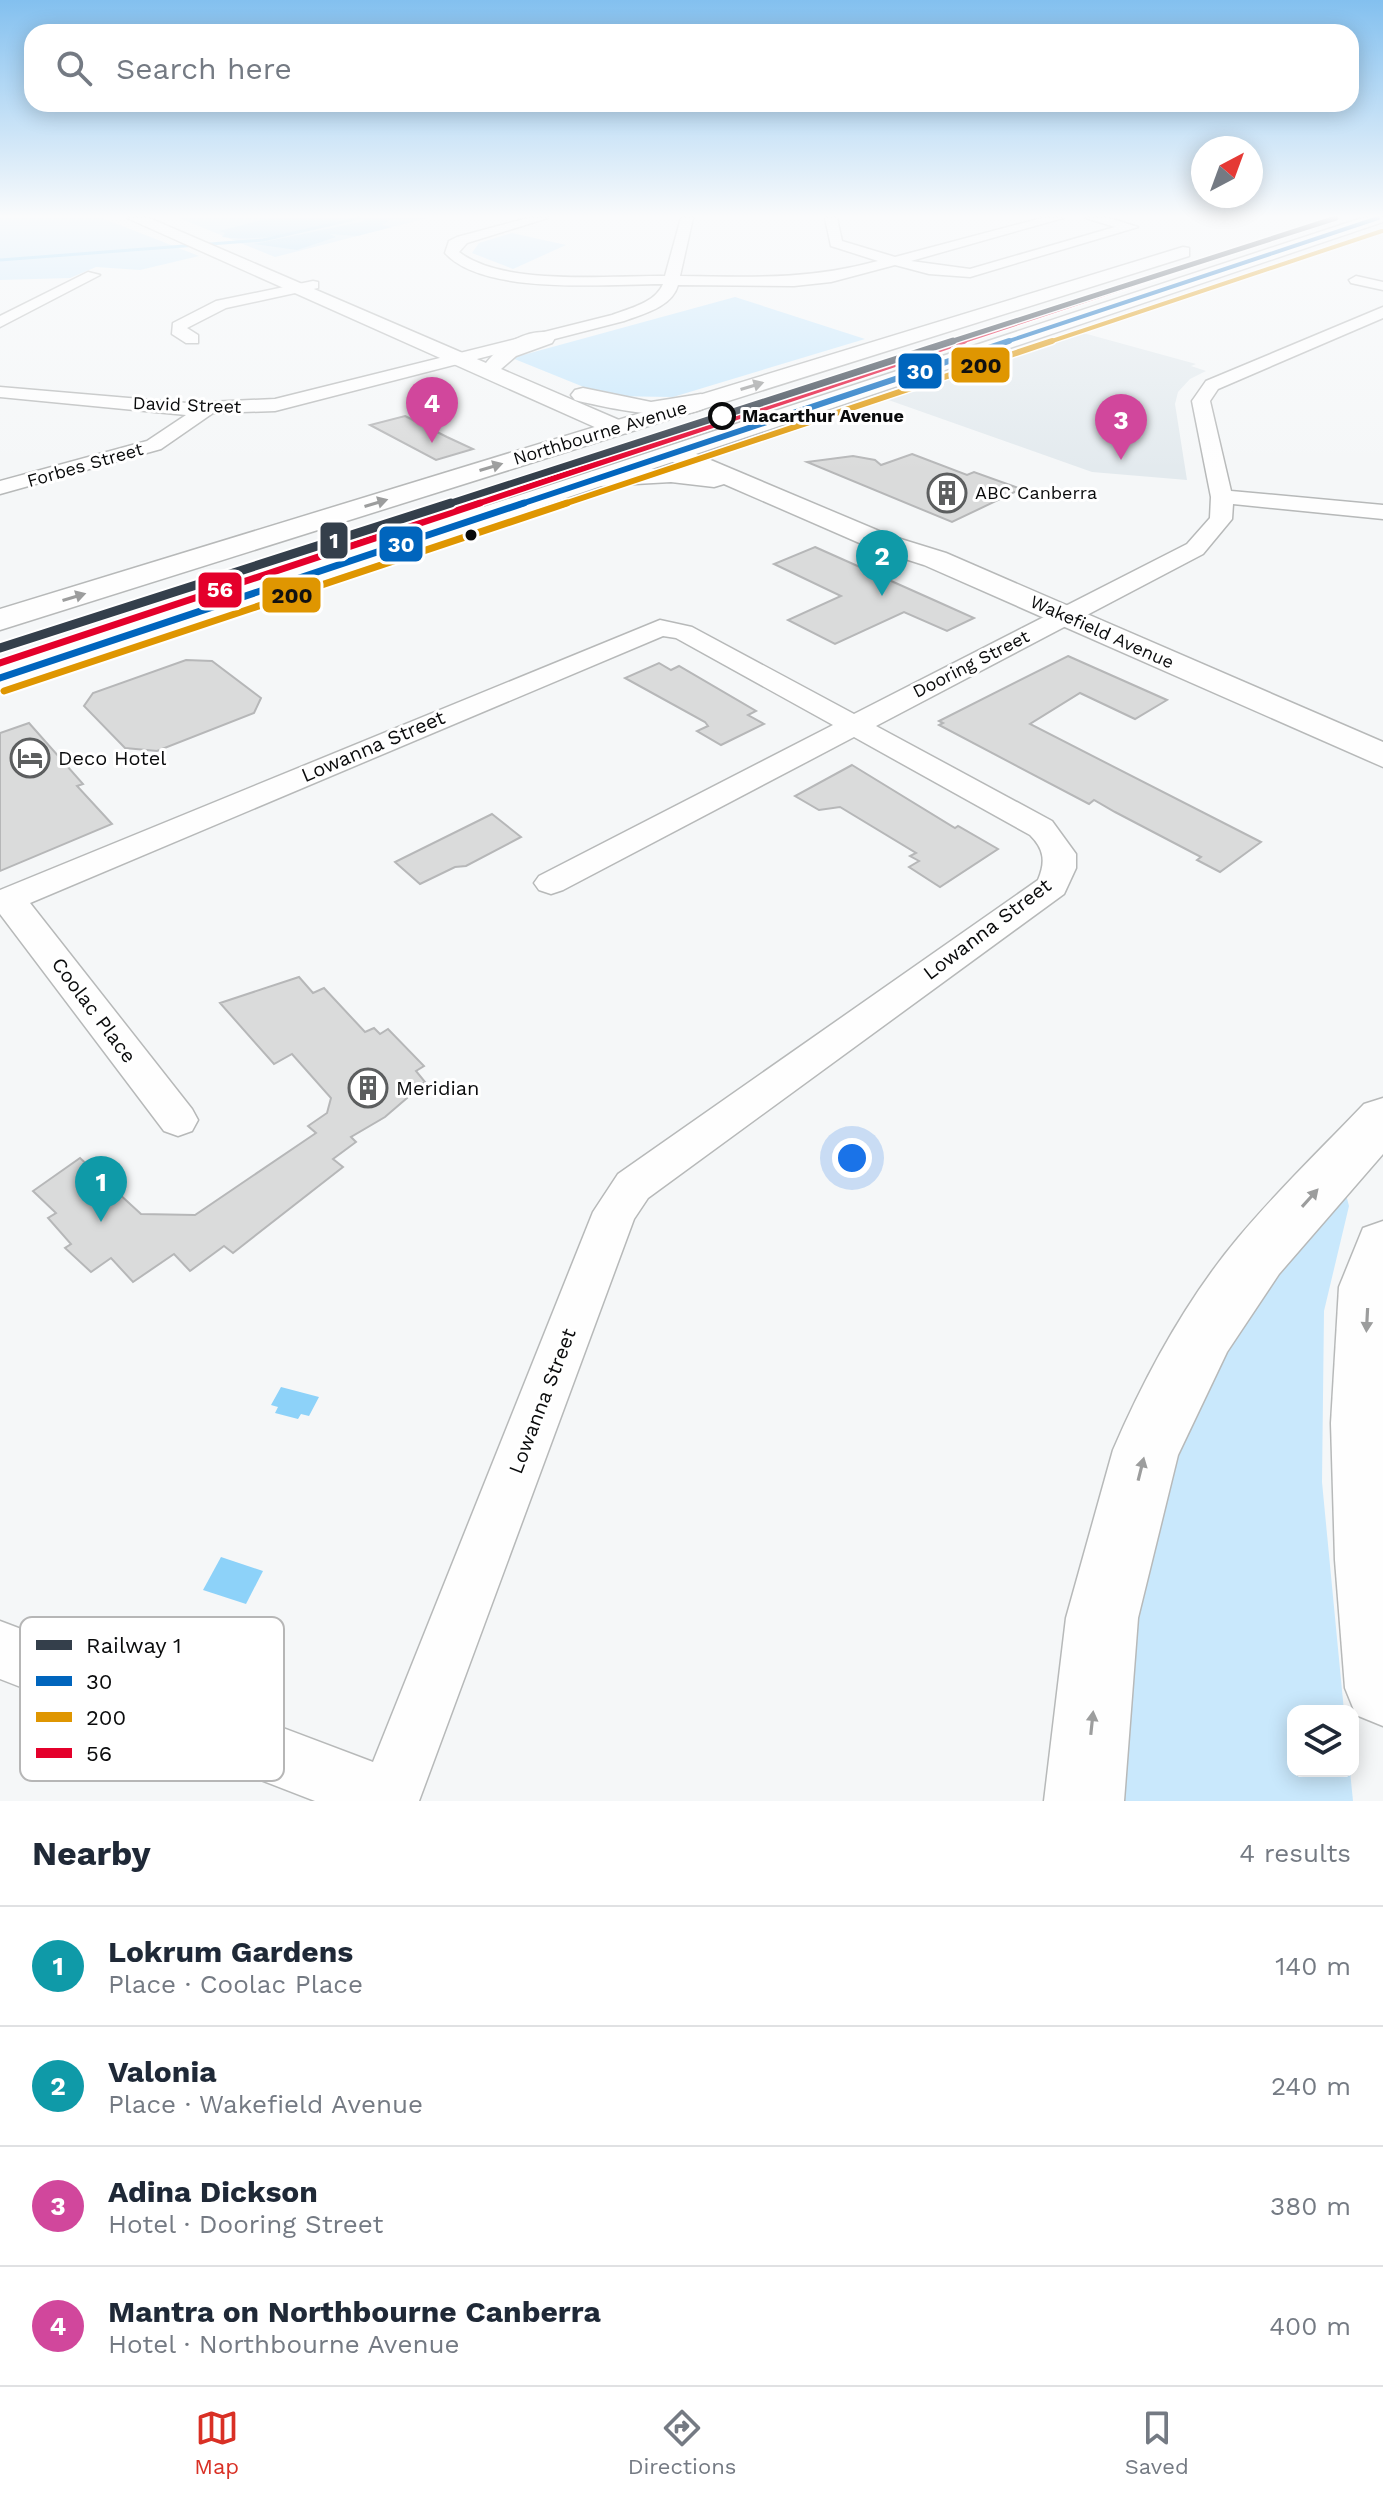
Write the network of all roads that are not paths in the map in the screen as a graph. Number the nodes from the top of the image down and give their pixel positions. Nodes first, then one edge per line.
1 (39, 302) edge
2 (236, 302) edge
3 (342, 302) edge
4 (657, 302) edge
5 (1021, 302) edge
6 (1126, 302) edge
7 (1383, 312) edge
8 (0, 322) edge
9 (1347, 327) junction
10 (1374, 334) dead end
11 (544, 338) joint
12 (192, 339) dead end
13 (475, 359) junction
14 (546, 384) junction
15 (0, 392) edge
16 (701, 401) junction
17 (564, 405) junction
18 (207, 409) junction
19 (787, 415) junction
20 (626, 427) junction
21 (742, 430) junction
22 (679, 445) junction
23 (549, 449) junction
24 (740, 473) junction
25 (600, 478) junction
26 (0, 488) edge
27 (1222, 497) junction
28 (1383, 512) edge
29 (1065, 617) junction
30 (0, 620) edge
31 (0, 678) edge
32 (1269, 705) junction
33 (854, 726) junction
34 (1383, 748) edge
35 (1383, 756) edge
36 (551, 883) dead end
37 (5, 901) edge
38 (1383, 1118) edge
39 (178, 1120) dead end
40 (1383, 1245) edge
41 (0, 1650) edge
42 (20, 1658) edge
43 (1383, 1688) edge
44 (284, 1760) edge
45 (388, 1800) edge
46 (1084, 1801) edge

1 - 8 street
2 - 12 street
3 - 13 main road
4 - 11 street
16 -> 5 main road, Northbourne Avenue
6 - 19 main road, Northbourne Avenue
7 - 9 street
9 - 10 street
9 - 27 street
11 - 13 main road
13 - 14 main road
13 - 17 main road
13 - 18 street, David Street
14 - 16 main road
14 - 20 main road
15 - 18 street, David Street
16 - 20 main road, Northbourne Avenue
17 - 20 main road
17 - 23 main road
18 - 26 street, Forbes Street
19 - 21 main road, Northbourne Avenue
19 - 22 main road
20 - 22 main road
20 - 23 main road, Northbourne Avenue
21 - 22 main road, Northbourne Avenue
21 - 24 main road
22 - 24 main road, Wakefield Avenue
22 - 25 main road, Northbourne Avenue
30 -> 23 main road, Northbourne Avenue
24 - 25 main road
24 - 29 main road, Wakefield Avenue
25 - 31 main road, Northbourne Avenue
27 - 28 street
27 - 29 street, Dooring Street
29 - 32 main road, Wakefield Avenue
29 - 33 street, Dooring Street
32 - 34 main road, Wakefield Avenue
32 - 35 main road, Wakefield Avenue
33 - 36 street, Dooring Street
33 - 37 street, Lowanna Street
33 - 45 street, Lowanna Street
37 - 39 street, Coolac Place
46 -> 38 main road
40 -> 43 main road
41 - 42 street
44 - 45 street

